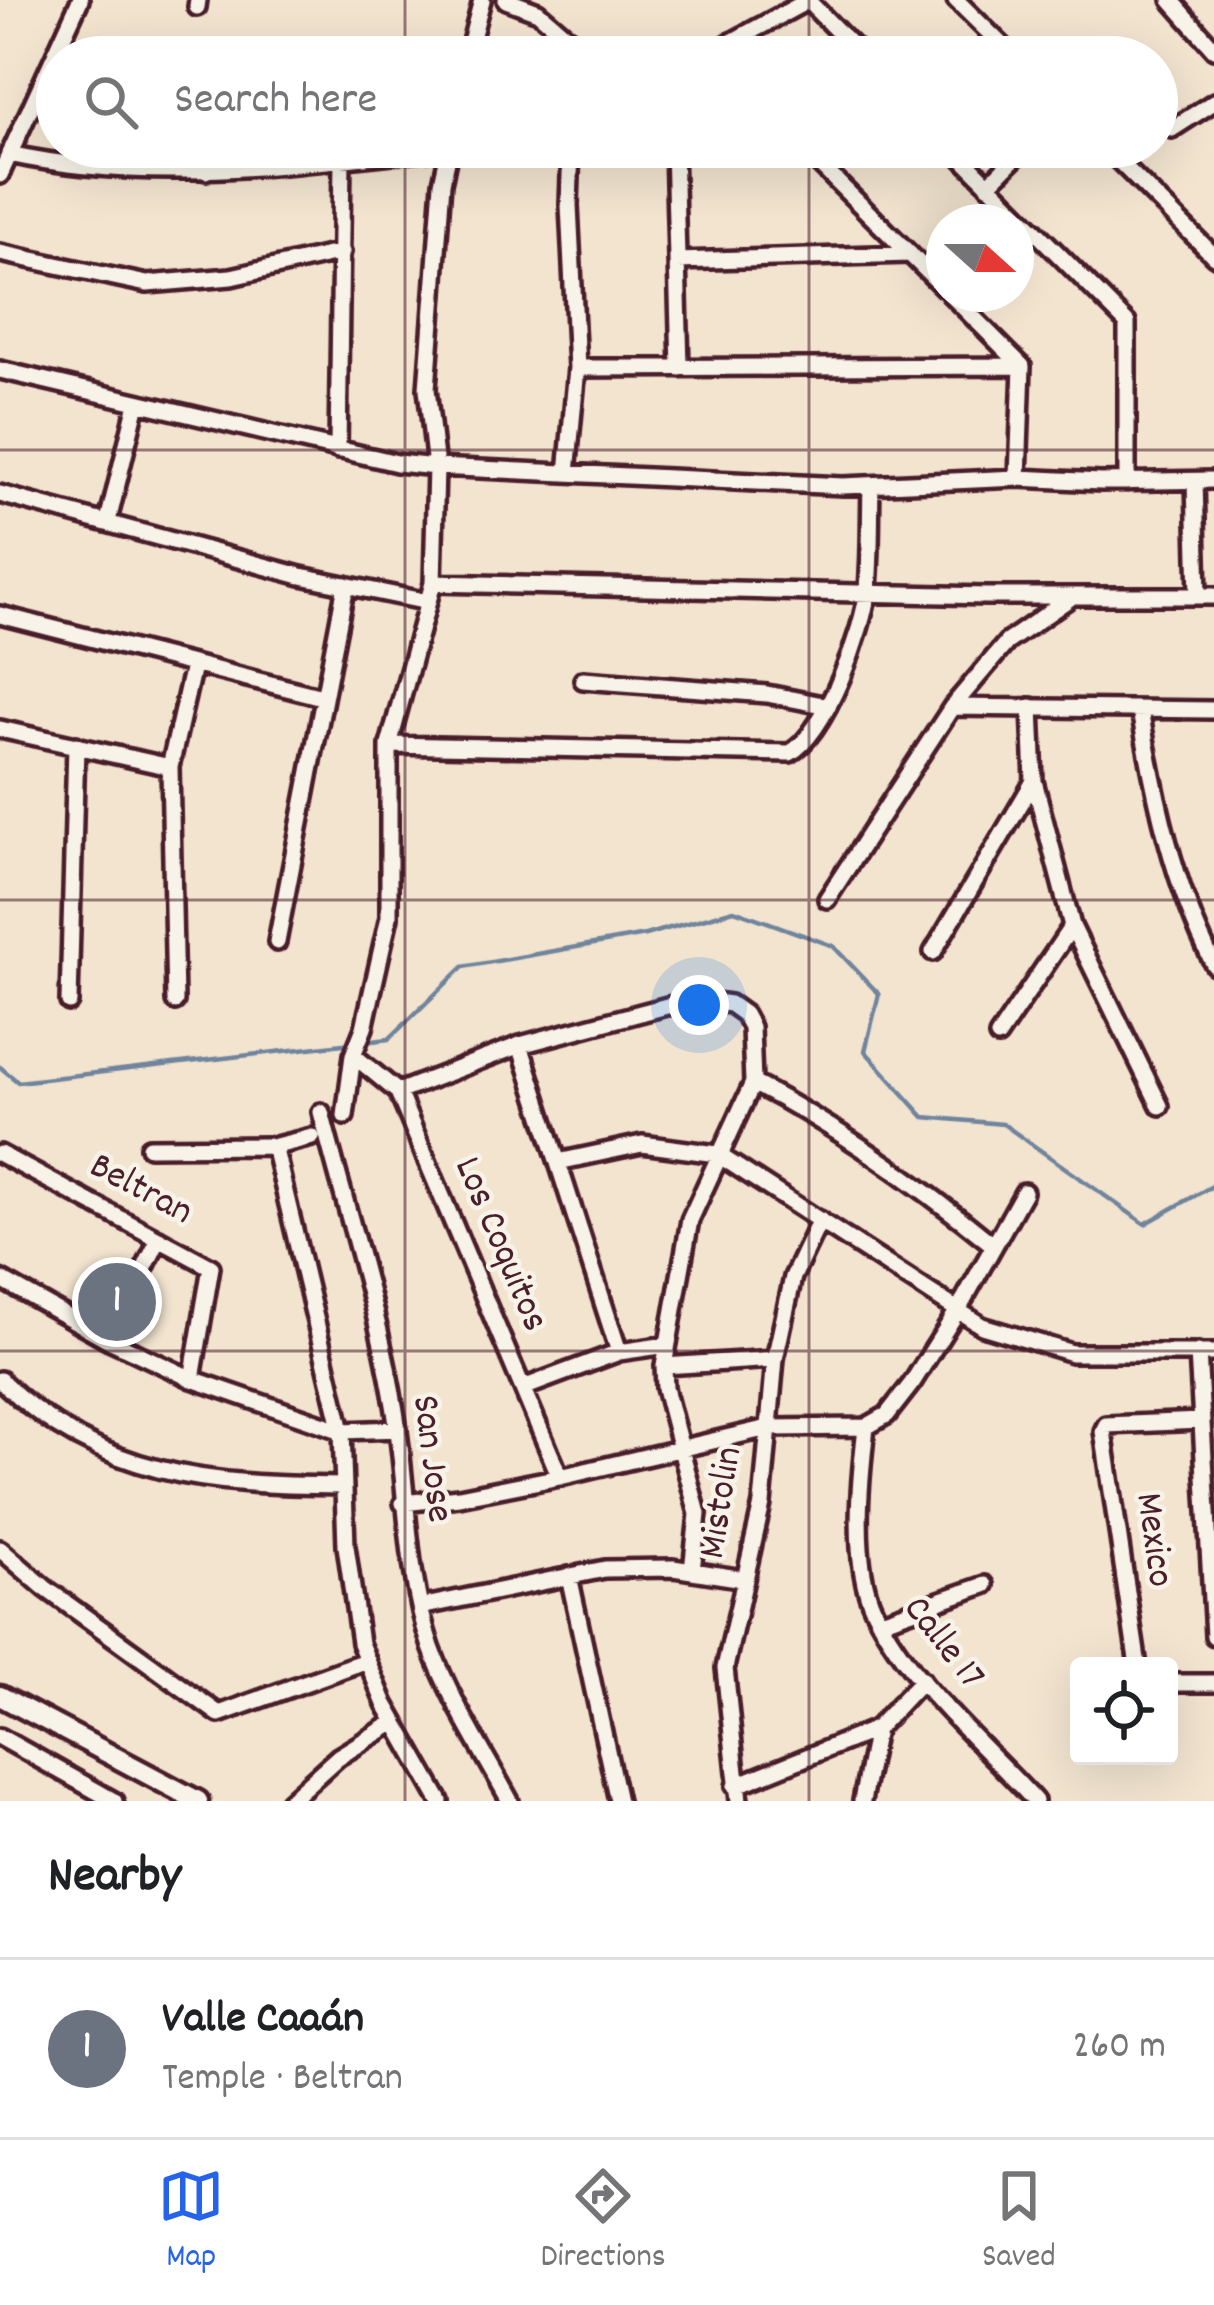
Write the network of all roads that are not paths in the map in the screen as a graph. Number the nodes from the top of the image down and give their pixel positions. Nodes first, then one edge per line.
1 (80, 0) edge
2 (482, 0) edge
3 (506, 0) edge
4 (809, 0) edge
5 (956, 0) edge
6 (1171, 0) edge
7 (64, 36) edge
8 (473, 36) edge
9 (561, 36) edge
10 (745, 36) edge
11 (843, 36) edge
12 (993, 36) edge
13 (1214, 49) edge
14 (36, 97) edge
15 (1214, 102) edge
16 (1178, 125) edge
17 (10, 154) junction
18 (36, 160) edge
19 (112, 168) edge
20 (208, 168) edge
21 (240, 168) edge
22 (342, 168) edge
23 (445, 168) edge
24 (570, 168) edge
25 (675, 168) edge
26 (823, 168) edge
27 (971, 168) edge
28 (1005, 168) edge
29 (1126, 168) edge
30 (206, 171) junction
31 (0, 175) edge
32 (988, 185) junction
33 (1214, 229) edge
34 (1198, 239) junction
35 (342, 252) junction
36 (0, 253) edge
37 (910, 254) junction
38 (1214, 256) edge
39 (677, 261) junction
40 (926, 270) edge
41 (968, 312) edge
42 (1022, 365) junction
43 (577, 368) junction
44 (680, 368) junction
45 (0, 370) edge
46 (137, 403) junction
47 (338, 449) junction
48 (436, 467) junction
49 (567, 472) junction
50 (1018, 478) junction
51 (1214, 480) edge
52 (1195, 481) junction
53 (1127, 482) junction
54 (872, 485) junction
55 (0, 494) edge
56 (108, 521) junction
57 (433, 583) junction
58 (346, 585) junction
59 (868, 593) junction
60 (1073, 596) junction
61 (1206, 596) edge
62 (428, 602) junction
63 (0, 615) edge
64 (193, 666) junction
65 (584, 680) dead end
66 (322, 697) junction
67 (828, 706) junction
68 (952, 707) junction
69 (1031, 707) junction
70 (1140, 710) junction
71 (1214, 710) edge
72 (0, 729) edge
73 (76, 745) junction
74 (389, 745) junction
75 (170, 766) junction
76 (1034, 781) junction
77 (827, 898) dead end
78 (1072, 926) junction
79 (277, 943) dead end
80 (933, 952) dead end
81 (1214, 965) edge
82 (175, 1001) dead end
83 (69, 1002) dead end
84 (998, 1036) dead end
85 (520, 1046) junction
86 (353, 1055) junction
87 (753, 1082) junction
88 (398, 1092) junction
89 (1160, 1106) dead end
90 (321, 1112) dead end
91 (345, 1116) dead end
92 (312, 1137) dead end
93 (149, 1147) dead end
94 (273, 1149) junction
95 (0, 1154) edge
96 (717, 1154) junction
97 (558, 1162) junction
98 (1024, 1192) dead end
99 (820, 1220) junction
100 (160, 1239) junction
101 (993, 1245) junction
102 (0, 1280) edge
103 (958, 1310) junction
104 (109, 1340) junction
105 (667, 1345) junction
106 (620, 1352) junction
107 (1206, 1353) edge
108 (775, 1359) junction
109 (664, 1366) junction
110 (192, 1379) junction
111 (0, 1380) edge
112 (524, 1388) junction
113 (1201, 1421) junction
114 (866, 1427) junction
115 (768, 1428) junction
116 (398, 1429) junction
117 (342, 1431) junction
118 (681, 1448) junction
119 (560, 1477) junction
120 (344, 1486) junction
121 (403, 1503) junction
122 (0, 1549) edge
123 (692, 1571) junction
124 (569, 1576) junction
125 (744, 1579) junction
126 (985, 1586) dead end
127 (420, 1607) junction
128 (881, 1621) junction
129 (1214, 1636) edge
130 (1137, 1657) edge
131 (364, 1661) junction
132 (922, 1680) junction
133 (1178, 1683) edge
134 (1214, 1683) edge
135 (0, 1696) edge
136 (394, 1722) junction
137 (876, 1729) junction
138 (0, 1737) edge
139 (737, 1793) edge
140 (114, 1801) edge
141 (198, 1801) edge
142 (289, 1801) edge
143 (440, 1801) edge
144 (510, 1801) edge
145 (618, 1801) edge
146 (862, 1801) edge
147 (1034, 1801) edge

1 - 7 street
2 - 8 street
3 - 9 street
4 - 10 street
4 - 11 street
5 - 12 street
6 - 13 street
14 - 17 street
15 - 16 street
17 - 18 street
17 - 31 street
19 - 30 street
20 - 30 street
21 - 30 street
22 - 35 street
23 - 48 street
24 - 43 street
25 - 39 street
26 - 37 street
27 - 32 street
28 - 32 street
29 - 34 street
32 - 53 street
33 - 34 street
34 - 38 street
35 - 36 street
35 - 47 street
37 - 39 street
37 - 40 street
39 - 44 street
41 - 42 street
42 - 44 street
42 - 50 street
43 - 44 street
43 - 49 street
45 - 46 street
46 - 47 street
46 - 56 street
47 - 48 street
48 - 49 street
48 - 57 street
49 - 54 street
50 - 53 street
50 - 54 street
51 - 52 street
52 - 53 street
52 - 61 street
54 - 59 street
55 - 56 street
56 - 58 street
57 - 59 street
57 - 62 street
58 - 62 street
58 - 66 street
59 - 60 street
59 - 67 street
60 - 61 street
60 - 68 street
62 - 74 street
63 - 64 street
64 - 66 street
64 - 75 street
65 - 67 street
66 - 79 street
67 - 74 street
68 - 69 street
68 - 77 street
69 - 70 street
69 - 76 street
70 - 71 street
70 - 81 street
72 - 73 street
73 - 75 street
73 - 83 street
74 - 86 street
75 - 82 street
76 - 78 street
76 - 80 street
78 - 84 street
78 - 89 street
85 - 87 street
85 - 88 street
85 - 97 street
86 - 88 street, Los Coquitos
86 - 91 street
87 - 96 street
87 - 101 street
88 - 112 street, Los Coquitos
90 - 116 street, San Jose
92 - 94 street
93 - 94 street
94 - 117 street
95 - 100 street, Beltran
96 - 97 street
96 - 99 street
96 - 105 street
97 - 106 street
98 - 101 street
99 - 103 street
99 - 108 street, Mistolin
100 - 104 street
100 - 110 street, Beltran
101 - 103 street
102 - 104 street
103 - 107 street
103 - 114 street
104 - 110 street
105 - 106 street
105 - 109 street
106 - 112 street
107 - 113 street
108 - 109 street
108 - 115 street, Mistolin
109 - 118 street
110 - 117 street
111 - 120 street
112 - 119 street, Los Coquitos
113 - 129 street
113 - 130 street, Mexico
114 - 115 street
114 - 128 street, Calle 17
115 - 118 street
115 - 125 street, Mistolin
116 - 117 street
116 - 121 street, San Jose
117 - 120 street
118 - 119 street
118 - 123 street
119 - 121 street
120 - 131 street
121 - 127 street, San Jose
122 - 131 street
123 - 124 street
123 - 125 street
124 - 127 street
124 - 145 street
125 - 139 street, Mistolin
126 - 128 street
127 - 144 street, San Jose
128 - 132 street, Calle 17
131 - 136 street
132 - 137 street
132 - 147 street, Calle 17
133 - 134 street
135 - 141 street
136 - 142 street
136 - 143 street
137 - 139 street
137 - 146 street
138 - 140 street

